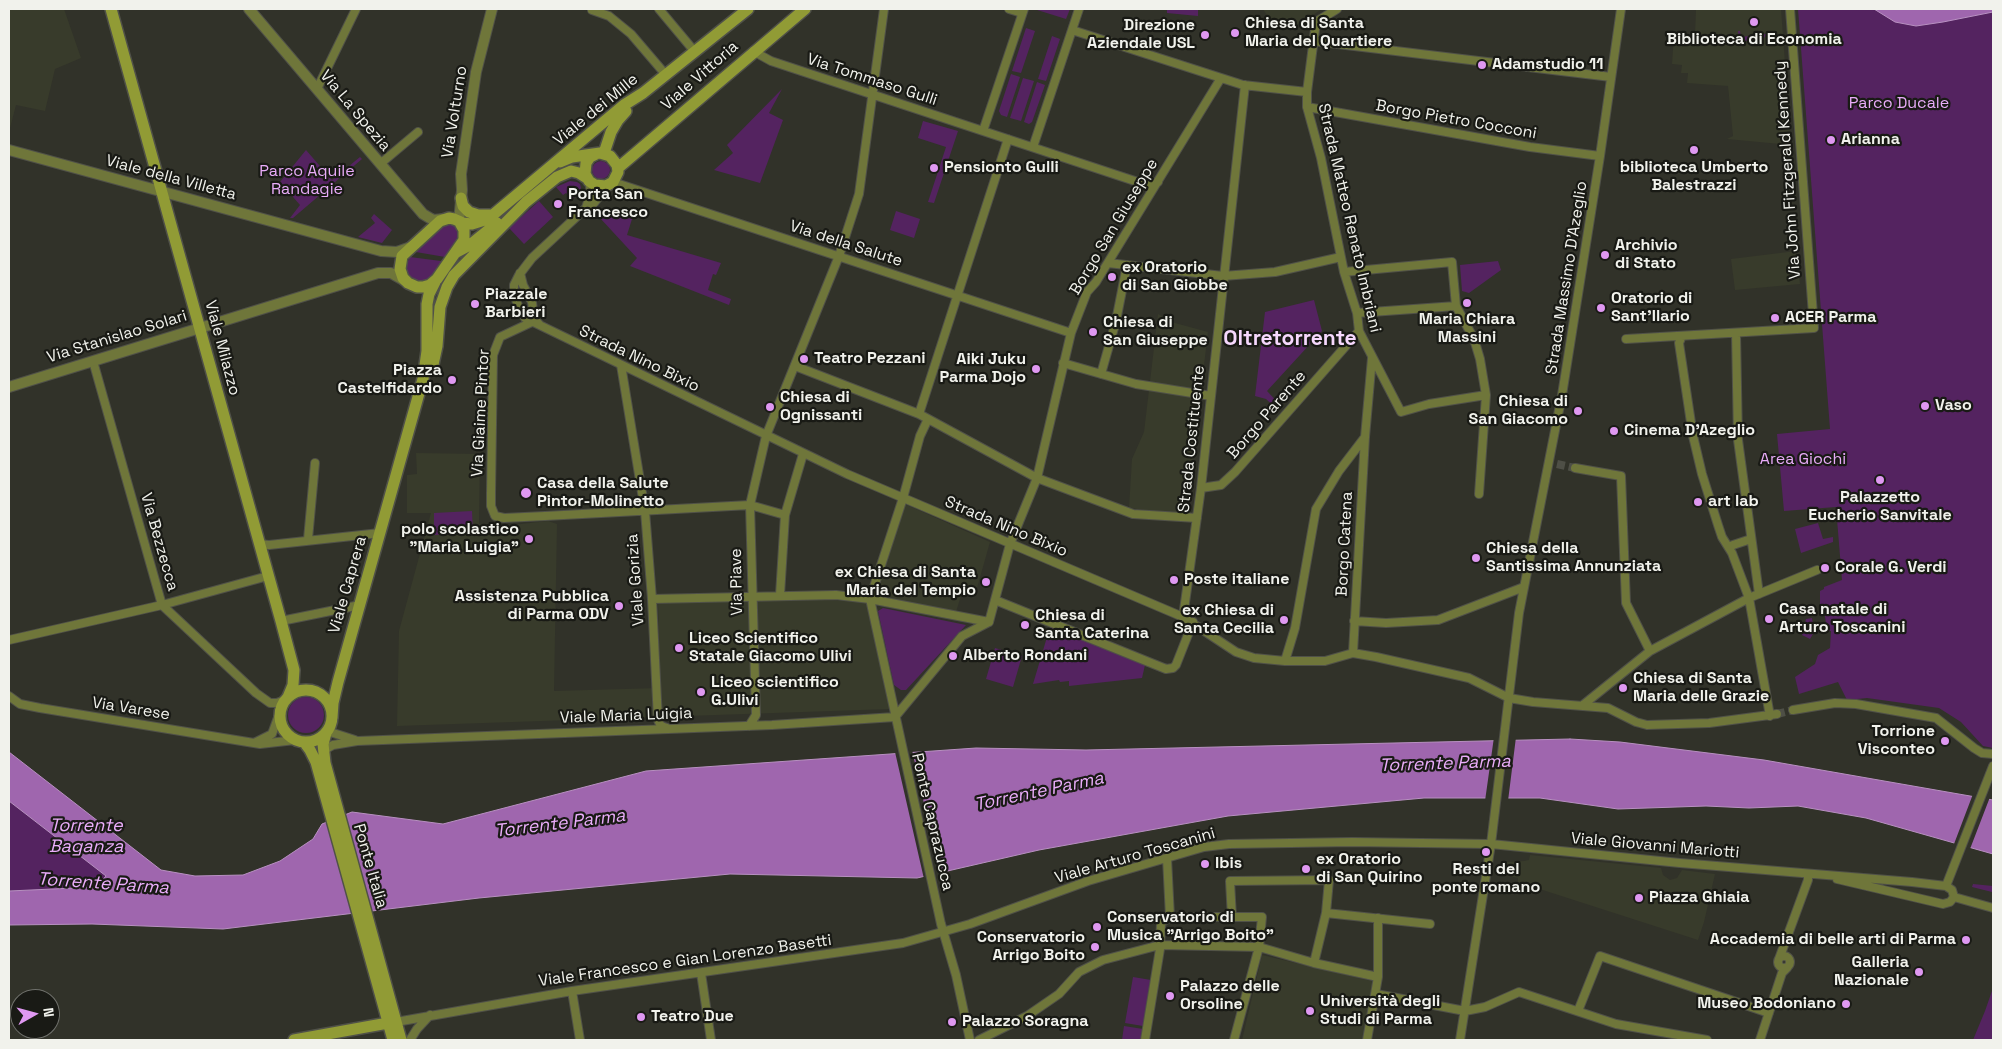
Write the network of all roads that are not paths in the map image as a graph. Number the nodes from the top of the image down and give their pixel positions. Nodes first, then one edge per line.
1 (111, 9) edge
2 (249, 9) edge
3 (356, 9) edge
4 (492, 9) edge
5 (659, 9) edge
6 (748, 9) edge
7 (805, 9) edge
8 (884, 9) edge
9 (1009, 9) edge
10 (1079, 9) edge
11 (1337, 9) edge
12 (1621, 9) edge
13 (1790, 9) edge
14 (592, 10) edge
15 (1023, 11) edge
16 (1072, 30) junction
17 (1313, 41) junction
18 (753, 51) junction
19 (695, 52) junction
20 (666, 75) junction
21 (1611, 76) junction
22 (1221, 78) junction
23 (1245, 85) junction
24 (317, 89) junction
25 (1307, 92) junction
26 (643, 93) junction
27 (872, 95) junction
28 (1307, 107) junction
29 (983, 131) junction
30 (418, 132) dead end
31 (1008, 139) junction
32 (1033, 147) junction
33 (9, 150) edge
34 (600, 153) junction
35 (1600, 156) junction
36 (380, 164) junction
37 (554, 165) junction
38 (618, 168) junction
39 (588, 179) junction
40 (1159, 180) junction
41 (611, 183) junction
42 (160, 191) junction
43 (461, 198) junction
44 (528, 200) junction
45 (584, 210) junction
46 (493, 214) junction
47 (444, 219) junction
48 (459, 221) junction
49 (411, 247) junction
50 (453, 256) junction
51 (839, 256) junction
52 (1341, 257) junction
53 (1108, 263) junction
54 (1127, 265) junction
55 (1344, 272) junction
56 (520, 273) junction
57 (1224, 276) junction
58 (437, 279) junction
59 (405, 281) junction
60 (957, 294) junction
61 (1456, 306) junction
62 (1357, 313) junction
63 (532, 322) junction
64 (542, 327) junction
65 (200, 328) junction
66 (1359, 331) junction
67 (1071, 333) junction
68 (1736, 333) junction
69 (1682, 336) junction
70 (1626, 339) dead end
71 (1372, 357) junction
72 (93, 360) junction
73 (1063, 363) junction
74 (621, 365) junction
75 (794, 366) junction
76 (1101, 374) junction
77 (9, 387) edge
78 (1486, 395) junction
79 (1211, 396) junction
80 (919, 414) junction
81 (928, 419) junction
82 (766, 436) junction
83 (1365, 437) junction
84 (803, 454) junction
85 (400, 462) junction
86 (315, 463) dead end
87 (1575, 468) tunnel mouth
88 (1037, 478) junction
89 (1201, 488) junction
90 (1479, 494) dead end
91 (903, 498) junction
92 (750, 504) junction
93 (645, 511) junction
94 (785, 515) junction
95 (1197, 518) junction
96 (380, 533) junction
97 (1751, 539) junction
98 (308, 540) junction
99 (259, 544) junction
100 (1010, 544) junction
101 (1729, 548) junction
102 (1817, 570) dead end
103 (268, 576) junction
104 (1524, 587) junction
105 (1759, 594) junction
106 (780, 595) junction
107 (751, 596) junction
108 (1749, 598) junction
109 (652, 599) junction
110 (870, 599) junction
111 (995, 600) junction
112 (162, 605) junction
113 (360, 605) junction
114 (1183, 617) junction
115 (281, 621) junction
116 (1354, 621) junction
117 (989, 622) junction
118 (1192, 622) junction
119 (9, 640) edge
120 (1650, 651) junction
121 (1353, 653) junction
122 (1285, 661) junction
123 (9, 696) edge
124 (286, 698) junction
125 (1509, 698) junction
126 (1583, 706) junction
127 (1793, 710) tunnel mouth
128 (280, 712) junction
129 (895, 717) junction
130 (332, 718) junction
131 (749, 726) junction
132 (668, 728) junction
133 (326, 732) junction
134 (299, 741) junction
135 (357, 741) junction
136 (251, 742) junction
137 (1993, 754) edge
138 (319, 757) junction
139 (1993, 766) edge
140 (1490, 844) junction
141 (1167, 858) junction
142 (1812, 874) junction
143 (1943, 886) junction
144 (1954, 896) junction
145 (1934, 901) junction
146 (1993, 908) edge
147 (1326, 914) junction
148 (1170, 917) junction
149 (1232, 918) junction
150 (1378, 918) junction
151 (1430, 924) dead end
152 (943, 933) junction
153 (1160, 945) junction
154 (1785, 946) junction
155 (1259, 948) junction
156 (1788, 957) junction
157 (1779, 959) junction
158 (1314, 963) junction
159 (1787, 968) junction
160 (701, 973) junction
161 (1378, 977) junction
162 (572, 991) junction
163 (1376, 994) junction
164 (1464, 1010) junction
165 (1578, 1011) junction
166 (1769, 1013) junction
167 (430, 1015) junction
168 (392, 1022) junction
169 (294, 1040) edge
170 (393, 1040) edge
171 (401, 1040) edge
172 (410, 1040) edge
173 (580, 1040) edge
174 (711, 1040) edge
175 (970, 1040) edge
176 (979, 1040) edge
177 (1145, 1040) edge
178 (1234, 1040) edge
179 (1367, 1040) edge
180 (1460, 1040) edge
181 (1708, 1040) edge
182 (1760, 1040) edge

1 - 42 main road, Viale Milazzo
2 - 24 street, Via La Spezia
3 - 24 street
4 - 43 street, Via Volturno
5 - 19 street
6 - 19 main road, Viale dei Mille
7 - 18 main road, Viale Vittoria
8 - 27 street, Via Piave
9 - 15 street
10 - 16 street
11 - 17 street, Strada Matteo Renato Imbriani
12 - 21 street, Strada Massimo D'Azeglio
13 - 68 street, Via John Fitzgerald Kennedy
14 - 20 street
15 - 29 street
16 - 22 street
16 - 32 street
17 - 21 street
17 - 25 street, Strada Matteo Renato Imbriani
18 - 27 street, Via Tommaso Gulli
18 - 38 main road, Viale Vittoria
19 - 20 main road, Viale dei Mille
20 - 26 main road, Viale dei Mille
21 - 35 street, Strada Massimo D'Azeglio
22 - 23 street
22 - 40 street, Borgo San Giuseppe
23 - 25 street
23 - 57 street, Strada Costituente
24 - 36 street, Via La Spezia
25 - 28 street, Strada Matteo Renato Imbriani
26 - 34 main road
26 - 37 main road, Viale dei Mille
27 - 29 street, Via Tommaso Gulli
27 - 51 street, Via Piave
28 - 35 street, Borgo Pietro Cocconi
28 - 52 street, Strada Matteo Renato Imbriani
29 - 31 street, Via Tommaso Gulli
30 - 36 street
31 - 32 street, Via Tommaso Gulli
31 - 60 street
32 - 40 street
33 - 42 street, Viale della Villetta
34 - 37 main road
34 - 38 main road
34 - 39 main road
35 - 104 street, Strada Massimo D'Azeglio
36 - 47 street, Via La Spezia
37 - 46 main road, Viale dei Mille
38 - 41 main road
39 - 41 main road
39 - 44 main road
39 - 45 street
40 - 53 street, Borgo San Giuseppe
41 - 45 street
41 - 51 street, Via della Salute
42 - 49 street, Viale della Villetta
42 - 65 main road, Viale Milazzo
43 - 46 main road
43 - 48 street, Via Volturno
44 - 50 main road
44 - 85 main road, Viale Caprera
45 - 56 street
46 - 48 main road, Viale dei Mille
47 - 48 main road
47 - 49 main road
48 - 50 main road
49 - 59 main road
50 - 58 main road
51 - 60 street, Via della Salute
51 - 75 street, Via Piave
52 - 55 street, Strada Matteo Renato Imbriani
52 - 57 street
53 - 54 street
53 - 67 street, Borgo San Giuseppe
54 - 57 street
54 - 76 street
55 - 61 street
55 - 62 street, Strada Matteo Renato Imbriani
56 - 63 street, Strada Nino Bixio
56 - 64 street
57 - 79 street, Strada Costituente
58 - 59 main road
58 - 85 main road, Viale Caprera
59 - 65 street, Via Stanislao Solari
60 - 67 street, Via della Salute
60 - 80 street
61 - 62 street
61 - 78 street
62 - 66 street, Strada Matteo Renato Imbriani
63 - 64 street, Strada Nino Bixio
63 - 93 street, Via Giaime Pintor
64 - 74 street, Strada Nino Bixio
65 - 72 street, Via Stanislao Solari
65 - 99 main road, Viale Milazzo
66 - 71 street, Strada Matteo Renato Imbriani
66 - 89 street, Borgo Parente
67 - 73 street, Borgo San Giuseppe
68 - 69 street
68 - 97 street
69 - 70 street
69 - 101 street
71 - 78 street, Strada Matteo Renato Imbriani
71 - 83 street, Borgo Catena
72 - 77 street, Via Stanislao Solari
72 - 112 street, Via Bezzecca
73 - 76 street
73 - 88 street, Borgo San Giuseppe
74 - 82 street, Strada Nino Bixio
74 - 93 street, Viale Gorizia
75 - 80 street
75 - 82 street, Via Piave
76 - 79 street
78 - 90 street
79 - 89 street, Strada Costituente
80 - 81 street
81 - 88 street
81 - 91 street
82 - 84 street, Strada Nino Bixio
82 - 92 street, Via Piave
83 - 116 street, Borgo Catena
83 - 122 street
84 - 91 street, Strada Nino Bixio
84 - 94 street
85 - 96 main road, Viale Caprera
86 - 98 street
87 - 120 street
88 - 95 street
88 - 100 street, Borgo San Giuseppe
89 - 95 street, Strada Costituente
91 - 100 street, Strada Nino Bixio
91 - 110 street
92 - 93 street
92 - 94 street
92 - 107 street, Via Piave
93 - 109 street, Viale Gorizia
94 - 106 street
95 - 114 street, Strada Costituente
96 - 98 street
96 - 113 main road, Viale Caprera
97 - 101 street
97 - 105 street
98 - 99 street
99 - 103 main road, Viale Milazzo
100 - 111 street, Borgo San Giuseppe
100 - 114 street, Strada Nino Bixio
101 - 108 street
102 - 105 street
103 - 112 street
103 - 115 main road, Viale Milazzo
104 - 116 street
104 - 125 street, Strada Massimo D'Azeglio
105 - 108 street
106 - 107 street
106 - 110 street
107 - 109 street
107 - 131 street, Via Piave
108 - 120 street
108 - 126 street, Strada Nino Bixio
109 - 132 street, Viale Gorizia
110 - 117 street
110 - 129 street, Ponte Caprazucca
111 - 117 street, Borgo San Giuseppe
111 - 118 street
112 - 119 street
112 - 124 street, Via Bezzecca
113 - 115 street
113 - 130 main road, Viale Caprera
114 - 118 street, Strada Nino Bixio
115 - 124 main road, Viale Milazzo
116 - 121 street, Borgo Catena
117 - 129 street
118 - 122 street, Strada Nino Bixio
120 - 126 street
121 - 122 street, Strada Nino Bixio
121 - 125 street, Strada Nino Bixio
123 - 136 street, Via Varese
124 - 128 main road
124 - 130 main road
125 - 126 street, Strada Nino Bixio
125 - 140 street, Strada Massimo D'Azeglio
127 - 137 street
128 - 134 main road
128 - 136 street
129 - 131 street, Viale Maria Luigia
129 - 152 street, Ponte Caprazucca
130 - 133 main road
131 - 132 street, Viale Maria Luigia
132 - 135 street, Viale Maria Luigia
133 - 134 main road
133 - 135 street, Viale Maria Luigia
133 - 138 main road, Ponte Italia
134 - 136 street, Via Varese
134 - 138 main road, Ponte Italia
135 - 138 street, Viale Maria Luigia
138 - 168 main road, Ponte Italia
139 - 143 street
140 - 141 street, Viale Arturo Toscanini
140 - 142 street, Viale Giovanni Mariotti
140 - 164 street, Strada Massimo D'Azeglio
141 - 148 street
141 - 152 street, Viale Arturo Toscanini
142 - 143 street, Viale Giovanni Mariotti
142 - 145 street, Viale Giovanni Mariotti
142 - 154 street
143 - 144 street
143 - 145 street
144 - 145 street
144 - 146 street
147 - 149 street
147 - 150 street
147 - 158 street
148 - 149 street
148 - 153 street
149 - 155 street
150 - 151 street
150 - 161 street
152 - 160 street, Viale Francesco e Gian Lorenzo Basetti
152 - 175 street, Ponte Caprazucca
153 - 155 street
153 - 176 street
153 - 177 street
154 - 156 street
154 - 157 street
155 - 158 street
155 - 178 street
156 - 157 street
156 - 159 street
157 - 159 street
158 - 161 street
159 - 166 street
160 - 162 street, Viale Francesco e Gian Lorenzo Basetti
160 - 174 street
161 - 163 street
162 - 167 street, Viale Francesco e Gian Lorenzo Basetti
162 - 173 street
163 - 164 street
163 - 179 street
164 - 165 street
164 - 180 street, Strada Massimo D'Azeglio
165 - 166 street
165 - 181 street
166 - 182 street
167 - 168 street, Viale Francesco e Gian Lorenzo Basetti
167 - 172 street
168 - 169 main road
168 - 170 main road
168 - 171 main road

